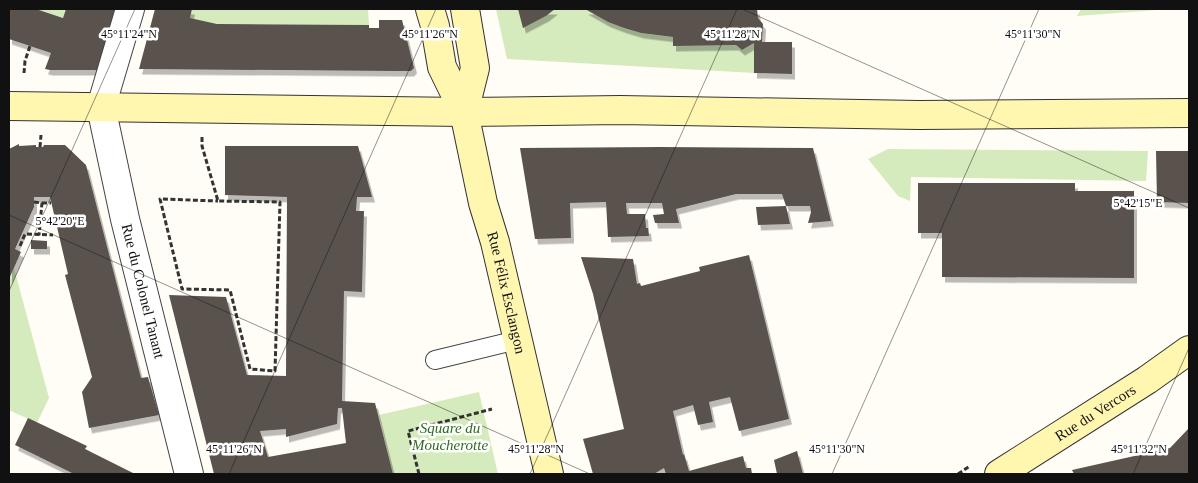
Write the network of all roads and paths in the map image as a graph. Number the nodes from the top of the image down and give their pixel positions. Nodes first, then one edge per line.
1 (130, 9) edge
2 (430, 9) edge
3 (465, 9) edge
4 (30, 46) dead end
5 (24, 73) dead end
6 (9, 106) edge
7 (101, 107) junction
8 (464, 112) junction
9 (1189, 113) edge
10 (41, 135) dead end
11 (202, 135) dead end
12 (40, 147) dead end
13 (218, 201) junction
14 (34, 202) dead end
15 (42, 202) junction
16 (51, 203) dead end
17 (39, 235) junction
18 (53, 235) dead end
19 (20, 246) dead end
20 (517, 340) junction
21 (1189, 350) edge
22 (435, 360) dead end
23 (492, 409) dead end
24 (189, 474) edge
25 (419, 474) edge
26 (549, 474) edge
27 (999, 474) edge

1 - 7 street
2 - 8 street, Rue Félix Esclangon
3 - 8 street, Rue Félix Esclangon
4 - 5 path
6 - 7 street
7 - 8 street
7 - 24 street, Rue du Colonel Tanant
8 - 9 street
8 - 20 street, Rue Félix Esclangon
10 - 12 path
11 - 13 path
13 - 13 path
14 - 15 path
15 - 16 path
15 - 17 path
17 - 18 path
17 - 19 path
20 - 22 lane
20 - 26 street, Rue Félix Esclangon
21 - 27 street, Rue du Vercors
23 - 25 path

